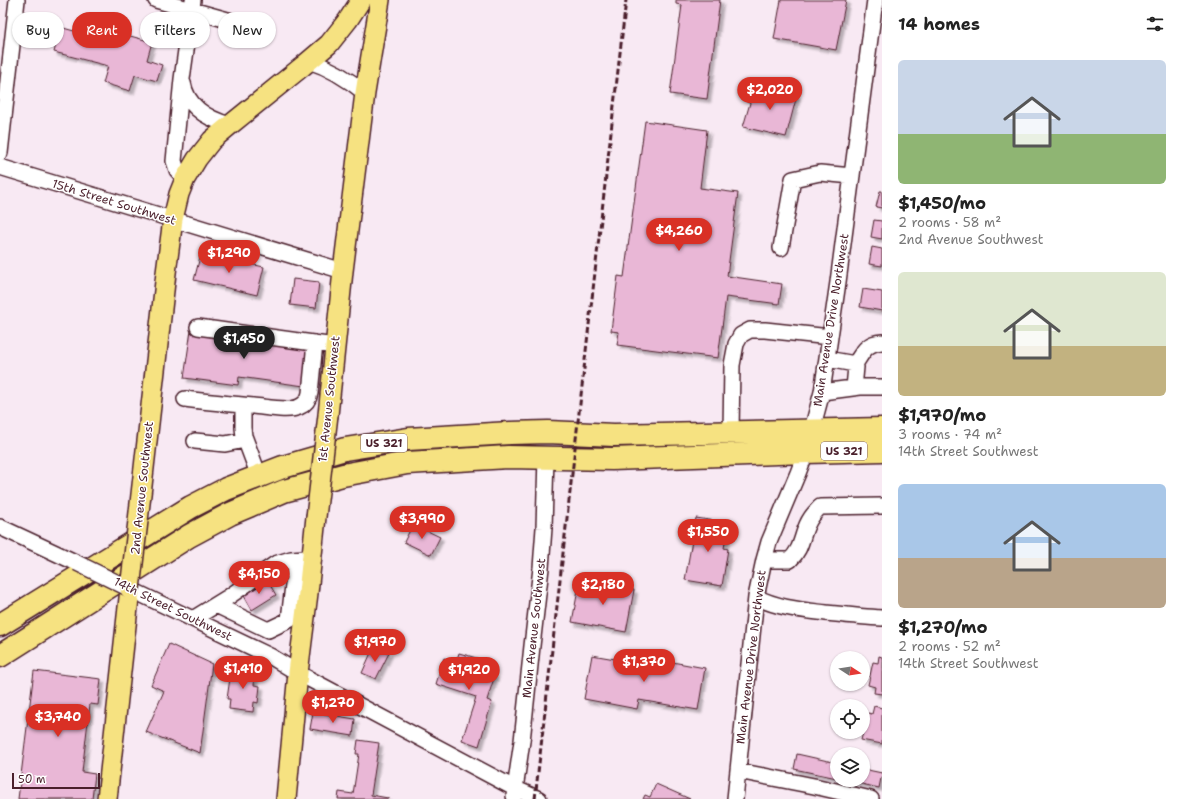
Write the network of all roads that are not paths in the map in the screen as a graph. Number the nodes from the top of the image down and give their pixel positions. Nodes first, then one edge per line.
1 (17, 0) edge
2 (156, 0) edge
3 (361, 0) edge
4 (380, 0) edge
5 (876, 0) edge
6 (193, 5) edge
7 (218, 15) edge
8 (309, 61) junction
9 (182, 79) junction
10 (365, 93) junction
11 (230, 125) junction
12 (0, 153) edge
13 (0, 167) edge
14 (852, 176) junction
15 (185, 179) junction
16 (173, 219) junction
17 (781, 248) dead end
18 (343, 271) junction
19 (198, 326) dead end
20 (830, 337) junction
21 (882, 342) edge
22 (315, 343) junction
23 (336, 346) junction
24 (827, 359) junction
25 (855, 364) junction
26 (882, 387) edge
27 (854, 388) junction
28 (822, 392) junction
29 (185, 399) dead end
30 (243, 405) junction
31 (882, 429) edge
32 (812, 430) junction
33 (731, 432) junction
34 (245, 440) junction
35 (195, 441) dead end
36 (882, 450) edge
37 (806, 452) junction
38 (546, 457) junction
39 (259, 476) junction
40 (882, 506) edge
41 (0, 527) edge
42 (304, 558) junction
43 (764, 560) junction
44 (130, 589) junction
45 (756, 597) junction
46 (38, 601) junction
47 (216, 605) junction
48 (0, 614) edge
49 (882, 618) edge
50 (193, 619) junction
51 (297, 620) junction
52 (0, 625) edge
53 (268, 630) junction
54 (259, 651) junction
55 (0, 656) edge
56 (298, 673) junction
57 (738, 771) junction
58 (514, 794) edge
59 (537, 798) edge
60 (107, 799) edge
61 (286, 799) edge
62 (735, 799) edge
63 (871, 799) edge

1 - 12 street
2 - 6 street
3 - 8 main road, 2nd Avenue Southwest
4 - 10 main road, 1st Avenue Southwest
5 - 14 street, Main Avenue Drive Northwest
6 - 7 street
6 - 9 street
8 - 10 street
8 - 11 main road, 2nd Avenue Southwest
9 - 11 street
9 - 15 street
10 - 18 main road, 1st Avenue Southwest
11 - 15 main road, 2nd Avenue Southwest
13 - 16 street, 15th Street Southwest
14 - 17 street
14 - 20 street, Main Avenue Drive Northwest
15 - 16 main road, 2nd Avenue Southwest
16 - 18 street, 15th Street Southwest
16 - 44 main road, 2nd Avenue Southwest, bridge
18 - 23 main road, 1st Avenue Southwest
19 - 22 street
20 - 24 street, Main Avenue Drive Northwest
20 - 33 street
21 - 25 street
22 - 23 street
22 - 30 street
23 - 42 main road, 1st Avenue Southwest, bridge
24 - 25 street
24 - 28 street, Main Avenue Drive Northwest
25 - 27 street
26 - 27 street
27 - 28 street
28 - 32 street, Main Avenue Drive Northwest
29 - 30 street
30 - 34 street
31 - 32 highway, US 321
32 - 33 highway, US 321
32 - 37 street, Main Avenue Drive Northwest
33 - 39 highway, US 321
34 - 35 street
34 - 39 street
36 - 37 highway, US 321
37 - 38 highway, US 321
37 - 43 street, Main Avenue Drive Northwest
38 - 55 highway, US 321
38 - 58 street, Main Avenue Southwest
39 - 46 highway, US 321
40 - 43 street
41 - 44 street, 14th Street Southwest, bridge
42 - 47 street
42 - 51 main road, 1st Avenue Southwest
43 - 45 street, Main Avenue Drive Northwest
44 - 50 street, 14th Street Southwest
44 - 60 main road, 2nd Avenue Southwest
45 - 49 street
45 - 57 street, Main Avenue Drive Northwest
46 - 48 highway
46 - 52 highway, US 321
47 - 50 street
47 - 53 street
50 - 54 street, 14th Street Southwest
51 - 53 street
51 - 56 main road, 1st Avenue Southwest
53 - 54 street
54 - 56 street, 14th Street Southwest
56 - 58 street, 14th Street Southwest
56 - 61 main road, 1st Avenue Southwest
57 - 62 street, Main Avenue Drive Northwest
57 - 63 street
58 - 59 street, 14th Street Southwest

